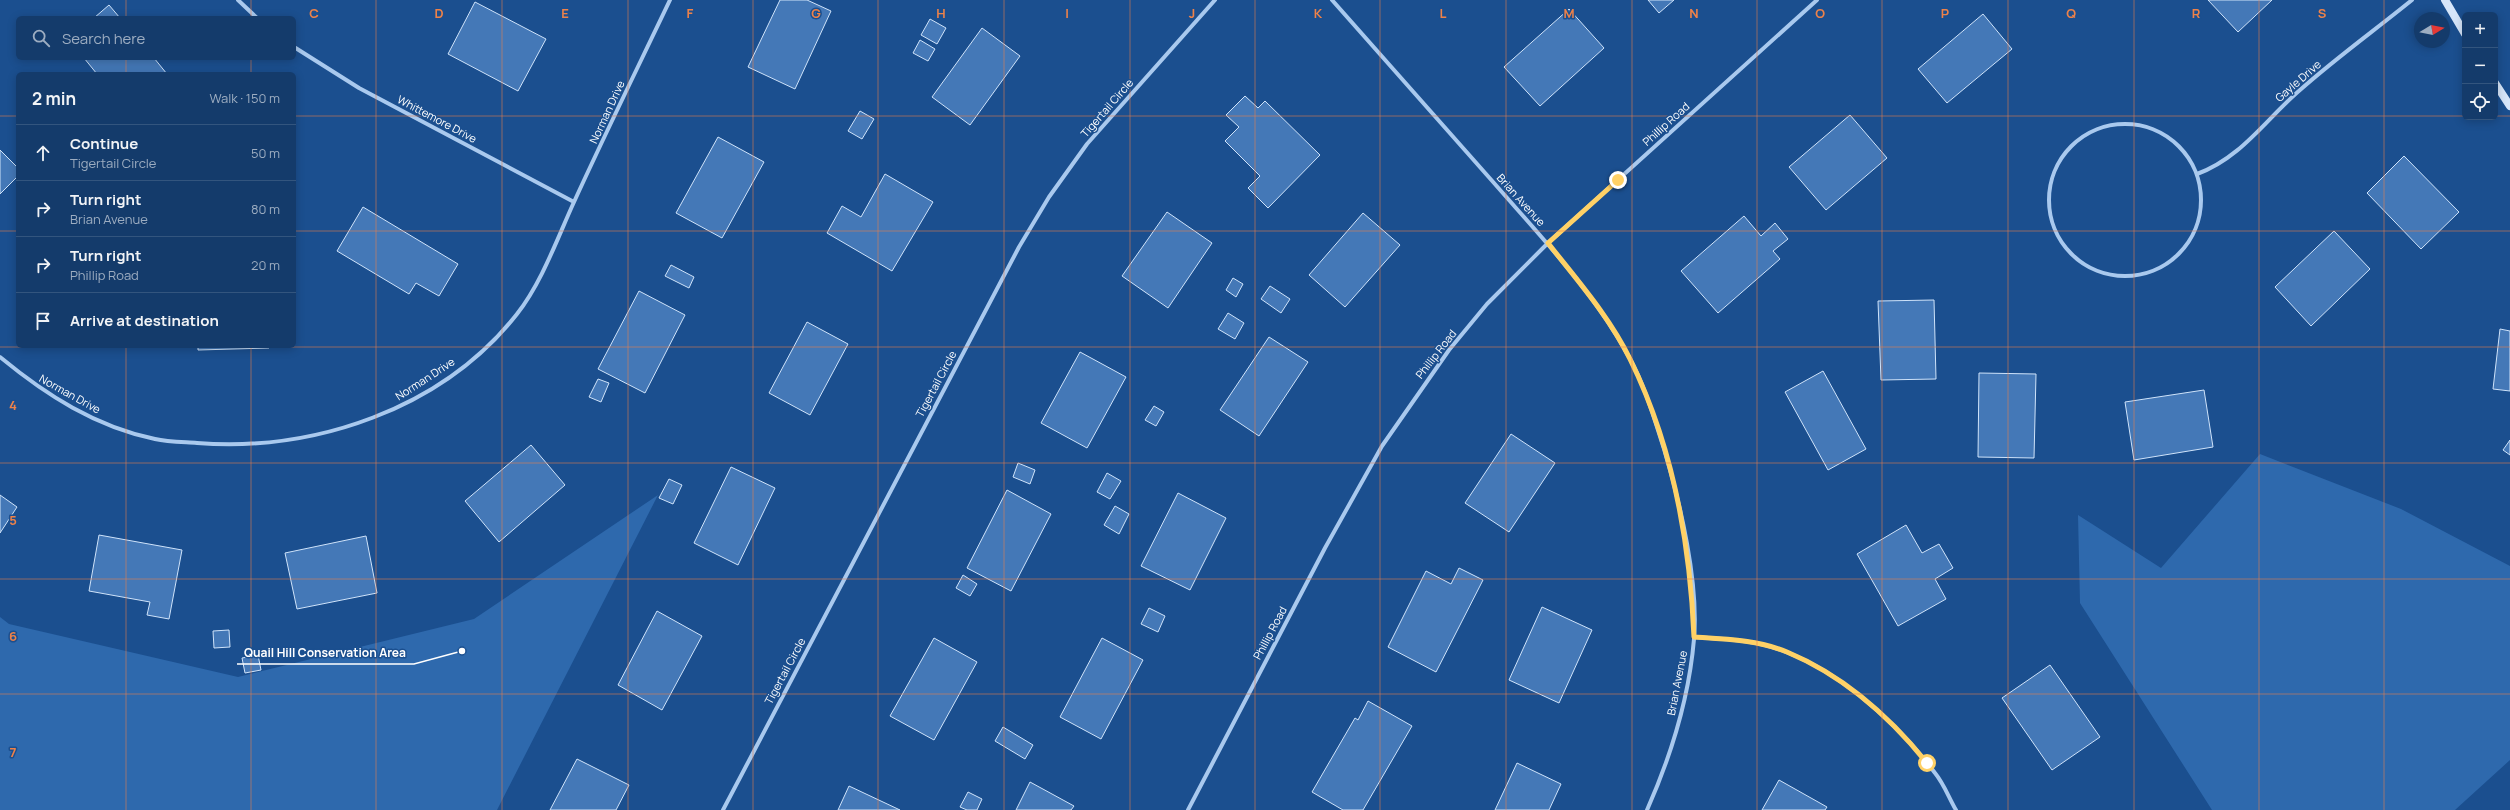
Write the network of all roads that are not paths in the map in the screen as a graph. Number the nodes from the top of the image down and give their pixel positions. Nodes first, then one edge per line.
1 (238, 0) edge
2 (670, 0) edge
3 (1215, 0) edge
4 (1332, 0) edge
5 (1817, 0) edge
6 (2412, 0) edge
7 (2445, 0) edge
8 (255, 16) edge
9 (2462, 29) edge
10 (296, 48) edge
11 (2496, 84) edge
12 (2510, 106) edge
13 (2197, 174) junction
14 (574, 202) junction
15 (1548, 243) junction
16 (0, 358) edge
17 (1694, 637) junction
18 (723, 810) edge
19 (1188, 810) edge
20 (1647, 810) edge
21 (1956, 810) edge

1 - 8 street
2 - 14 street, Norman Drive
3 - 18 street, Tigertail Circle
4 - 15 street, Brian Avenue
5 - 15 street, Phillip Road
6 - 13 street, Gayle Drive
7 - 9 street
10 - 14 street, Whittemore Drive
11 - 12 street
13 - 13 street
14 - 16 street, Norman Drive
15 - 17 street, Brian Avenue
15 - 19 street, Phillip Road
17 - 20 street, Brian Avenue
17 - 21 street

